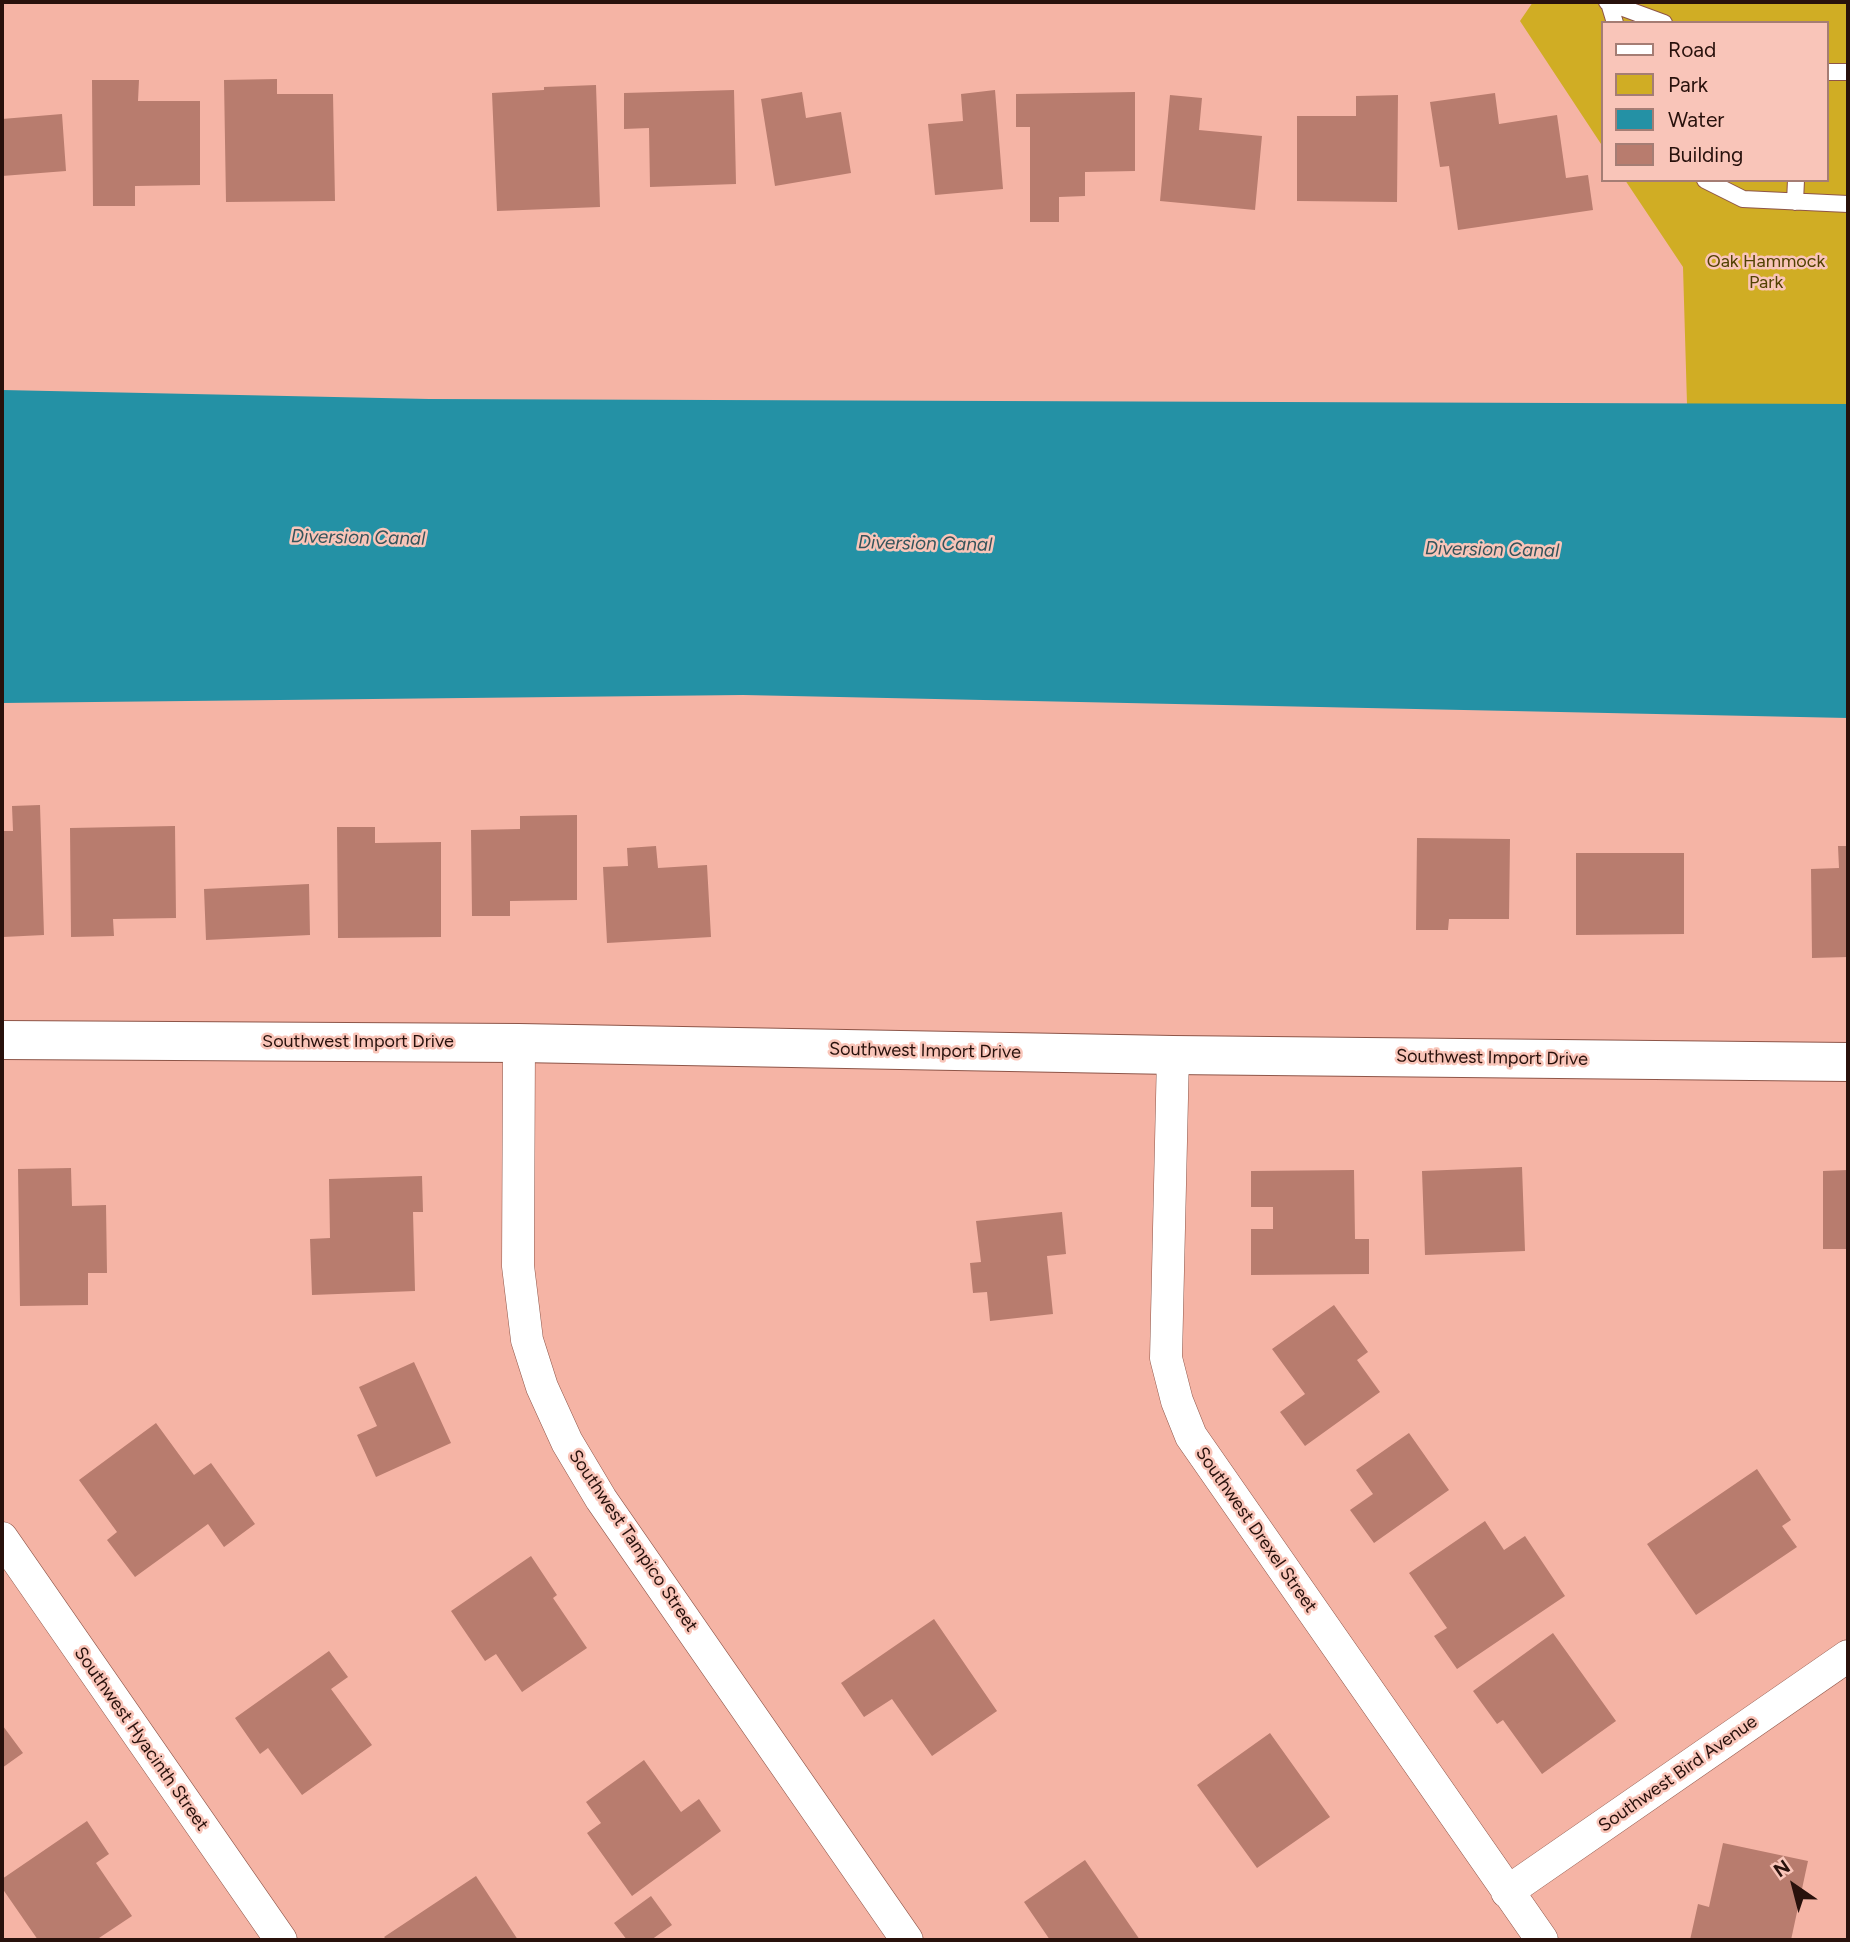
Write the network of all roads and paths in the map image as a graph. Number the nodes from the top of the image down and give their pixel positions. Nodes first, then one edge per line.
1 (1608, 2) edge
2 (1614, 21) edge
3 (1659, 21) edge
4 (1829, 72) edge
5 (1848, 72) edge
6 (1709, 182) edge
7 (1796, 182) edge
8 (1795, 202) junction
9 (1848, 204) edge
10 (2, 1040) edge
11 (519, 1043) junction
12 (1174, 1055) junction
13 (1848, 1062) edge
14 (2, 1538) edge
15 (1848, 1656) edge
16 (1507, 1892) junction
17 (281, 1940) edge
18 (907, 1940) edge
19 (1542, 1940) edge

1 - 2 lane
1 - 3 lane
4 - 5 lane
6 - 8 lane
7 - 8 lane
8 - 9 lane
10 - 11 street, Southwest Import Drive
11 - 12 street, Southwest Import Drive
11 - 18 street, Southwest Tampico Street
12 - 13 street, Southwest Import Drive
12 - 16 street, Southwest Drexel Street
14 - 17 street, Southwest Hyacinth Street
15 - 16 street, Southwest Bird Avenue
16 - 19 street, Southwest Drexel Street

